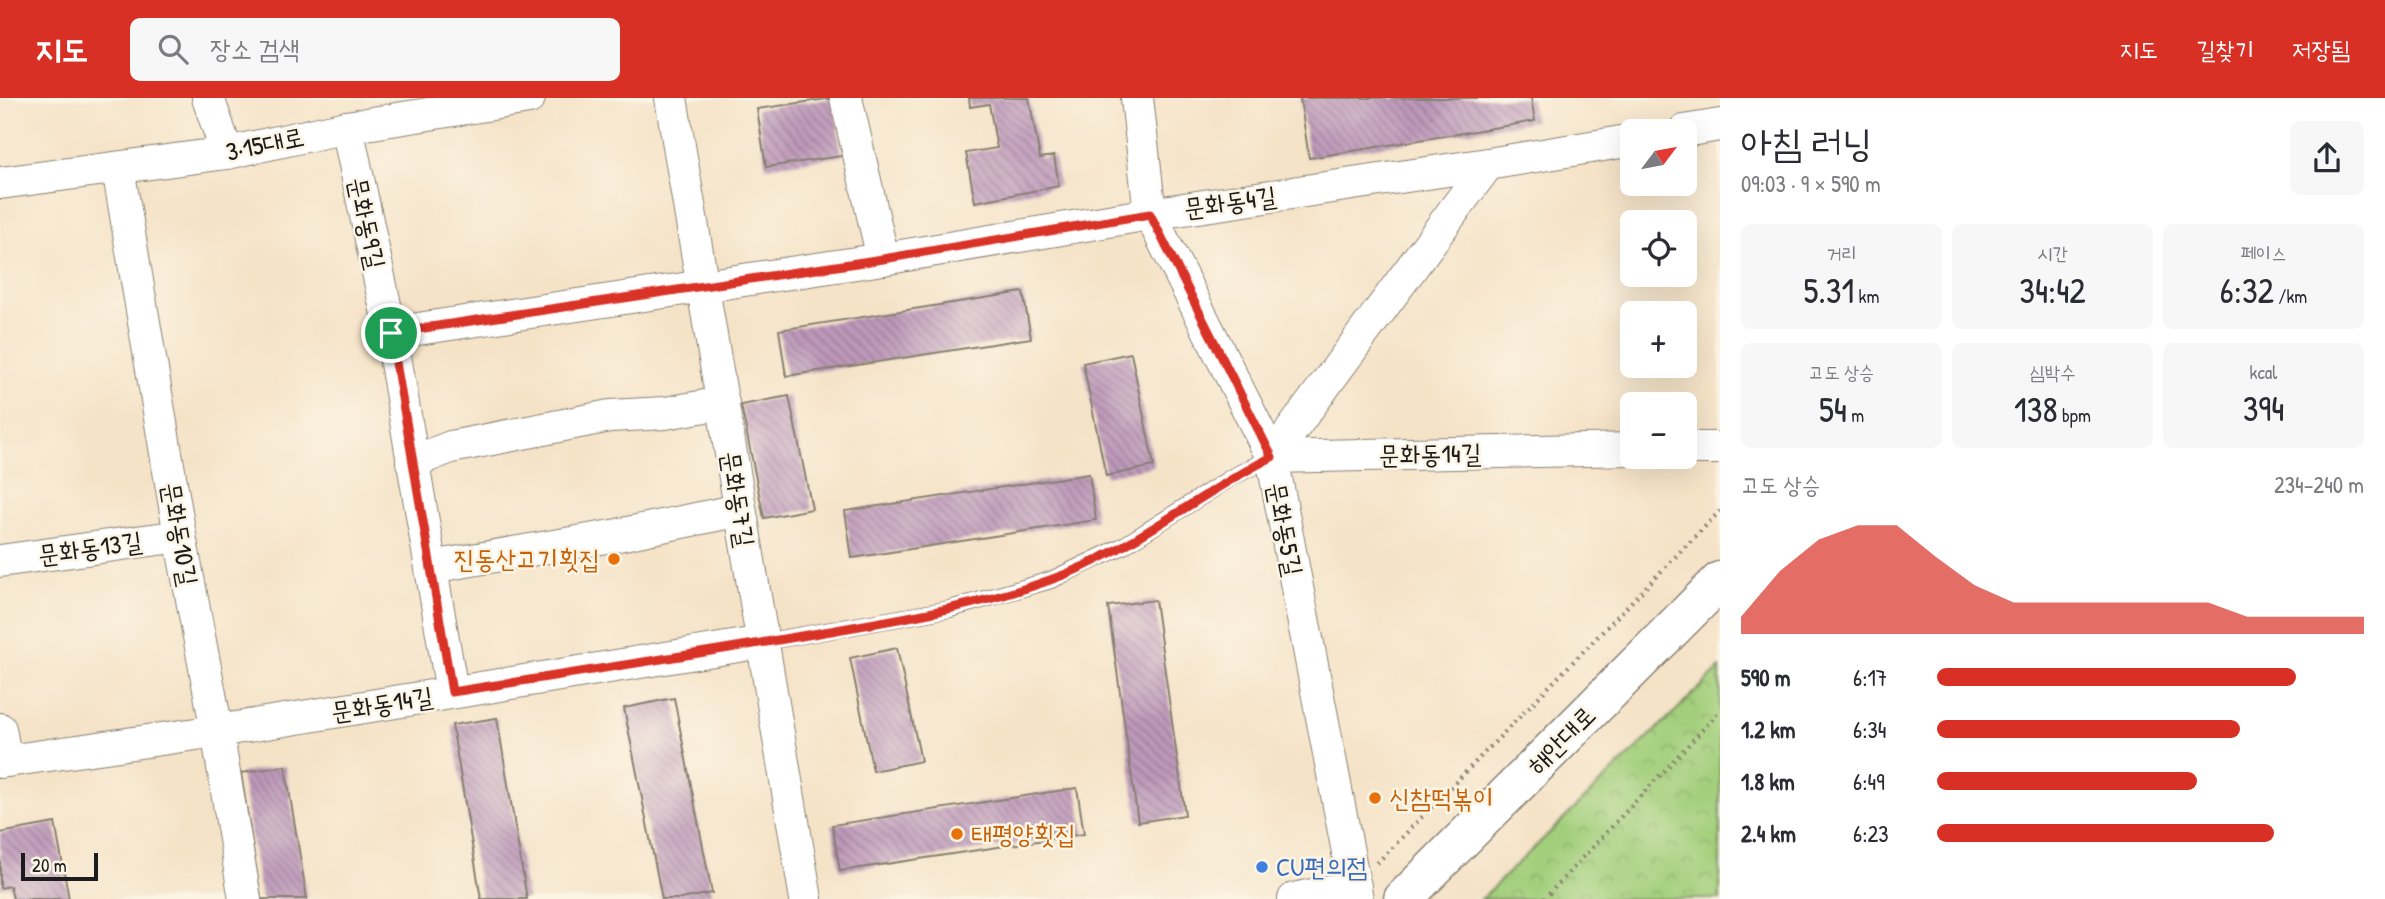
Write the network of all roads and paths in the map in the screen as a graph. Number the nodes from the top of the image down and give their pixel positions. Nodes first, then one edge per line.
1 (208, 98) edge
2 (529, 98) edge
3 (671, 98) edge
4 (846, 98) edge
5 (1137, 98) edge
6 (1720, 125) edge
7 (347, 127) junction
8 (1698, 129) edge
9 (1620, 142) edge
10 (228, 153) junction
11 (1488, 164) junction
12 (118, 168) junction
13 (0, 183) edge
14 (1150, 214) junction
15 (883, 259) junction
16 (703, 287) junction
17 (391, 333) junction
18 (723, 403) junction
19 (1720, 447) edge
20 (1697, 448) edge
21 (1620, 449) edge
22 (1272, 457) junction
23 (412, 461) junction
24 (740, 510) junction
25 (1720, 511) edge
26 (180, 536) junction
27 (0, 561) edge
28 (431, 567) junction
29 (1720, 581) edge
30 (762, 642) junction
31 (452, 692) junction
32 (1720, 711) edge
33 (0, 729) edge
34 (217, 731) junction
35 (3, 762) edge
36 (1356, 892) edge
37 (245, 899) edge
38 (806, 899) edge
39 (1294, 899) edge
40 (1403, 899) edge
41 (1544, 899) edge

1 - 10 street
2 - 7 street, 3·15대로
3 - 16 street, 문화동7길
4 - 15 street
5 - 14 street, 문화동5길
6 - 8 street
7 - 10 street, 3·15대로
7 - 17 street, 문화동9길
9 - 11 street, 문화동4길
10 - 12 street, 3·15대로
11 - 14 street, 문화동4길
11 - 22 street
12 - 13 street, 3·15대로
12 - 26 street, 문화동10길
14 - 15 street, 문화동4길
14 - 22 street, 문화동5길
15 - 16 street, 문화동4길
16 - 17 street, 문화동4길
16 - 18 street, 문화동7길
17 - 23 street, 문화동9길
18 - 23 street
18 - 24 street, 문화동7길
19 - 20 street
21 - 22 street, 문화동14길
22 - 30 lane, 문화동14길
22 - 36 street, 문화동5길
23 - 28 street, 문화동9길
24 - 28 street
24 - 30 street, 문화동7길
25 - 36 path
26 - 27 street, 문화동13길
26 - 34 street, 문화동10길
28 - 31 street, 문화동9길
29 - 40 main road, 해안대로
30 - 31 street, 문화동14길
30 - 38 street, 문화동7길
31 - 34 street, 문화동14길
32 - 41 path
33 - 35 street
34 - 35 street, 문화동14길
34 - 37 street, 문화동10길
36 - 39 street

